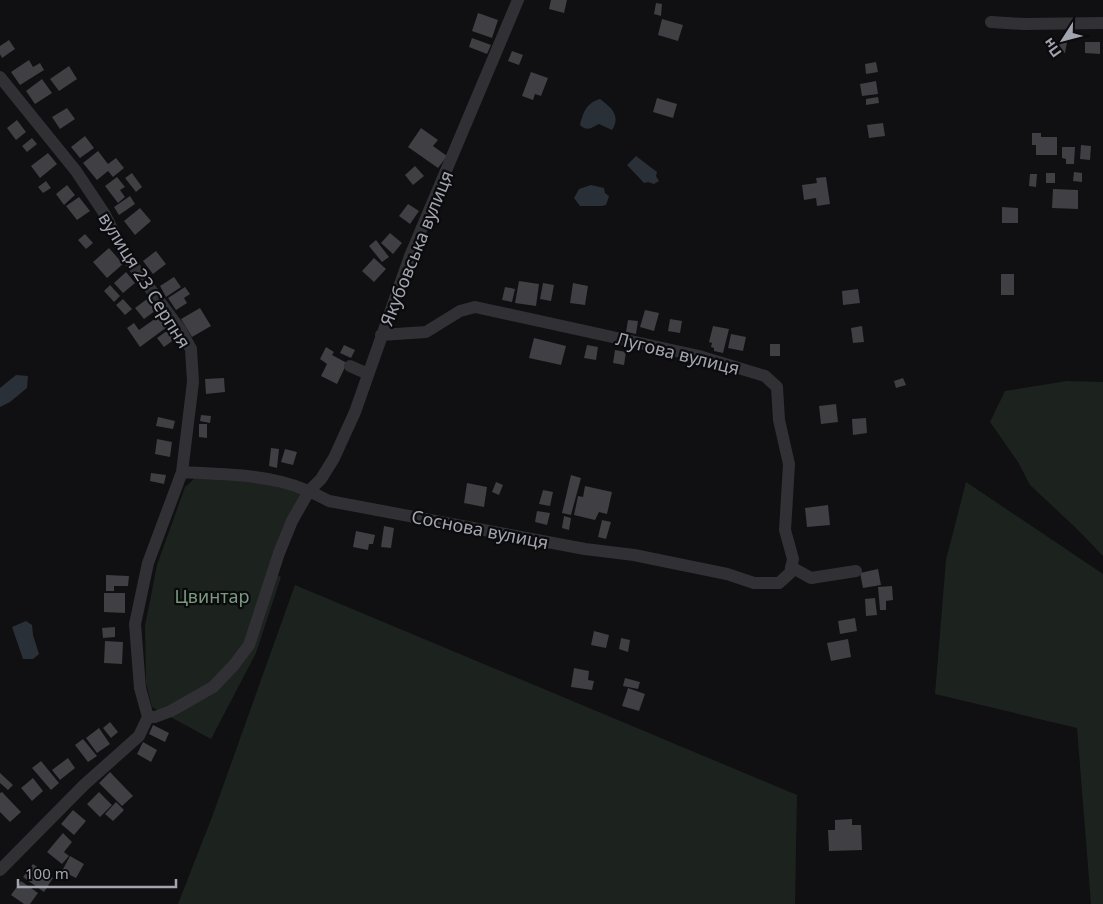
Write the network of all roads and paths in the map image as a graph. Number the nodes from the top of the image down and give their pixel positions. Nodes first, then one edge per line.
1 (518, 0) edge
2 (991, 22) dead end
3 (1103, 24) edge
4 (0, 77) edge
5 (381, 335) junction
6 (350, 366) dead end
7 (368, 374) junction
8 (182, 472) junction
9 (309, 491) junction
10 (791, 567) junction
11 (856, 571) dead end
12 (148, 717) junction
13 (0, 870) edge

1 - 5 street, Якубовська вулиця
2 - 3 street
4 - 8 street, вулиця 23 Серпня
5 - 7 street, Якубовська вулиця
5 - 10 street, Лугова вулиця
6 - 7 street
7 - 9 street, Якубовська вулиця
8 - 9 street, Соснова вулиця
8 - 12 street, вулиця 23 Серпня
9 - 10 street, Соснова вулиця
9 - 12 street, Якубовська вулиця
10 - 11 street
12 - 13 street

